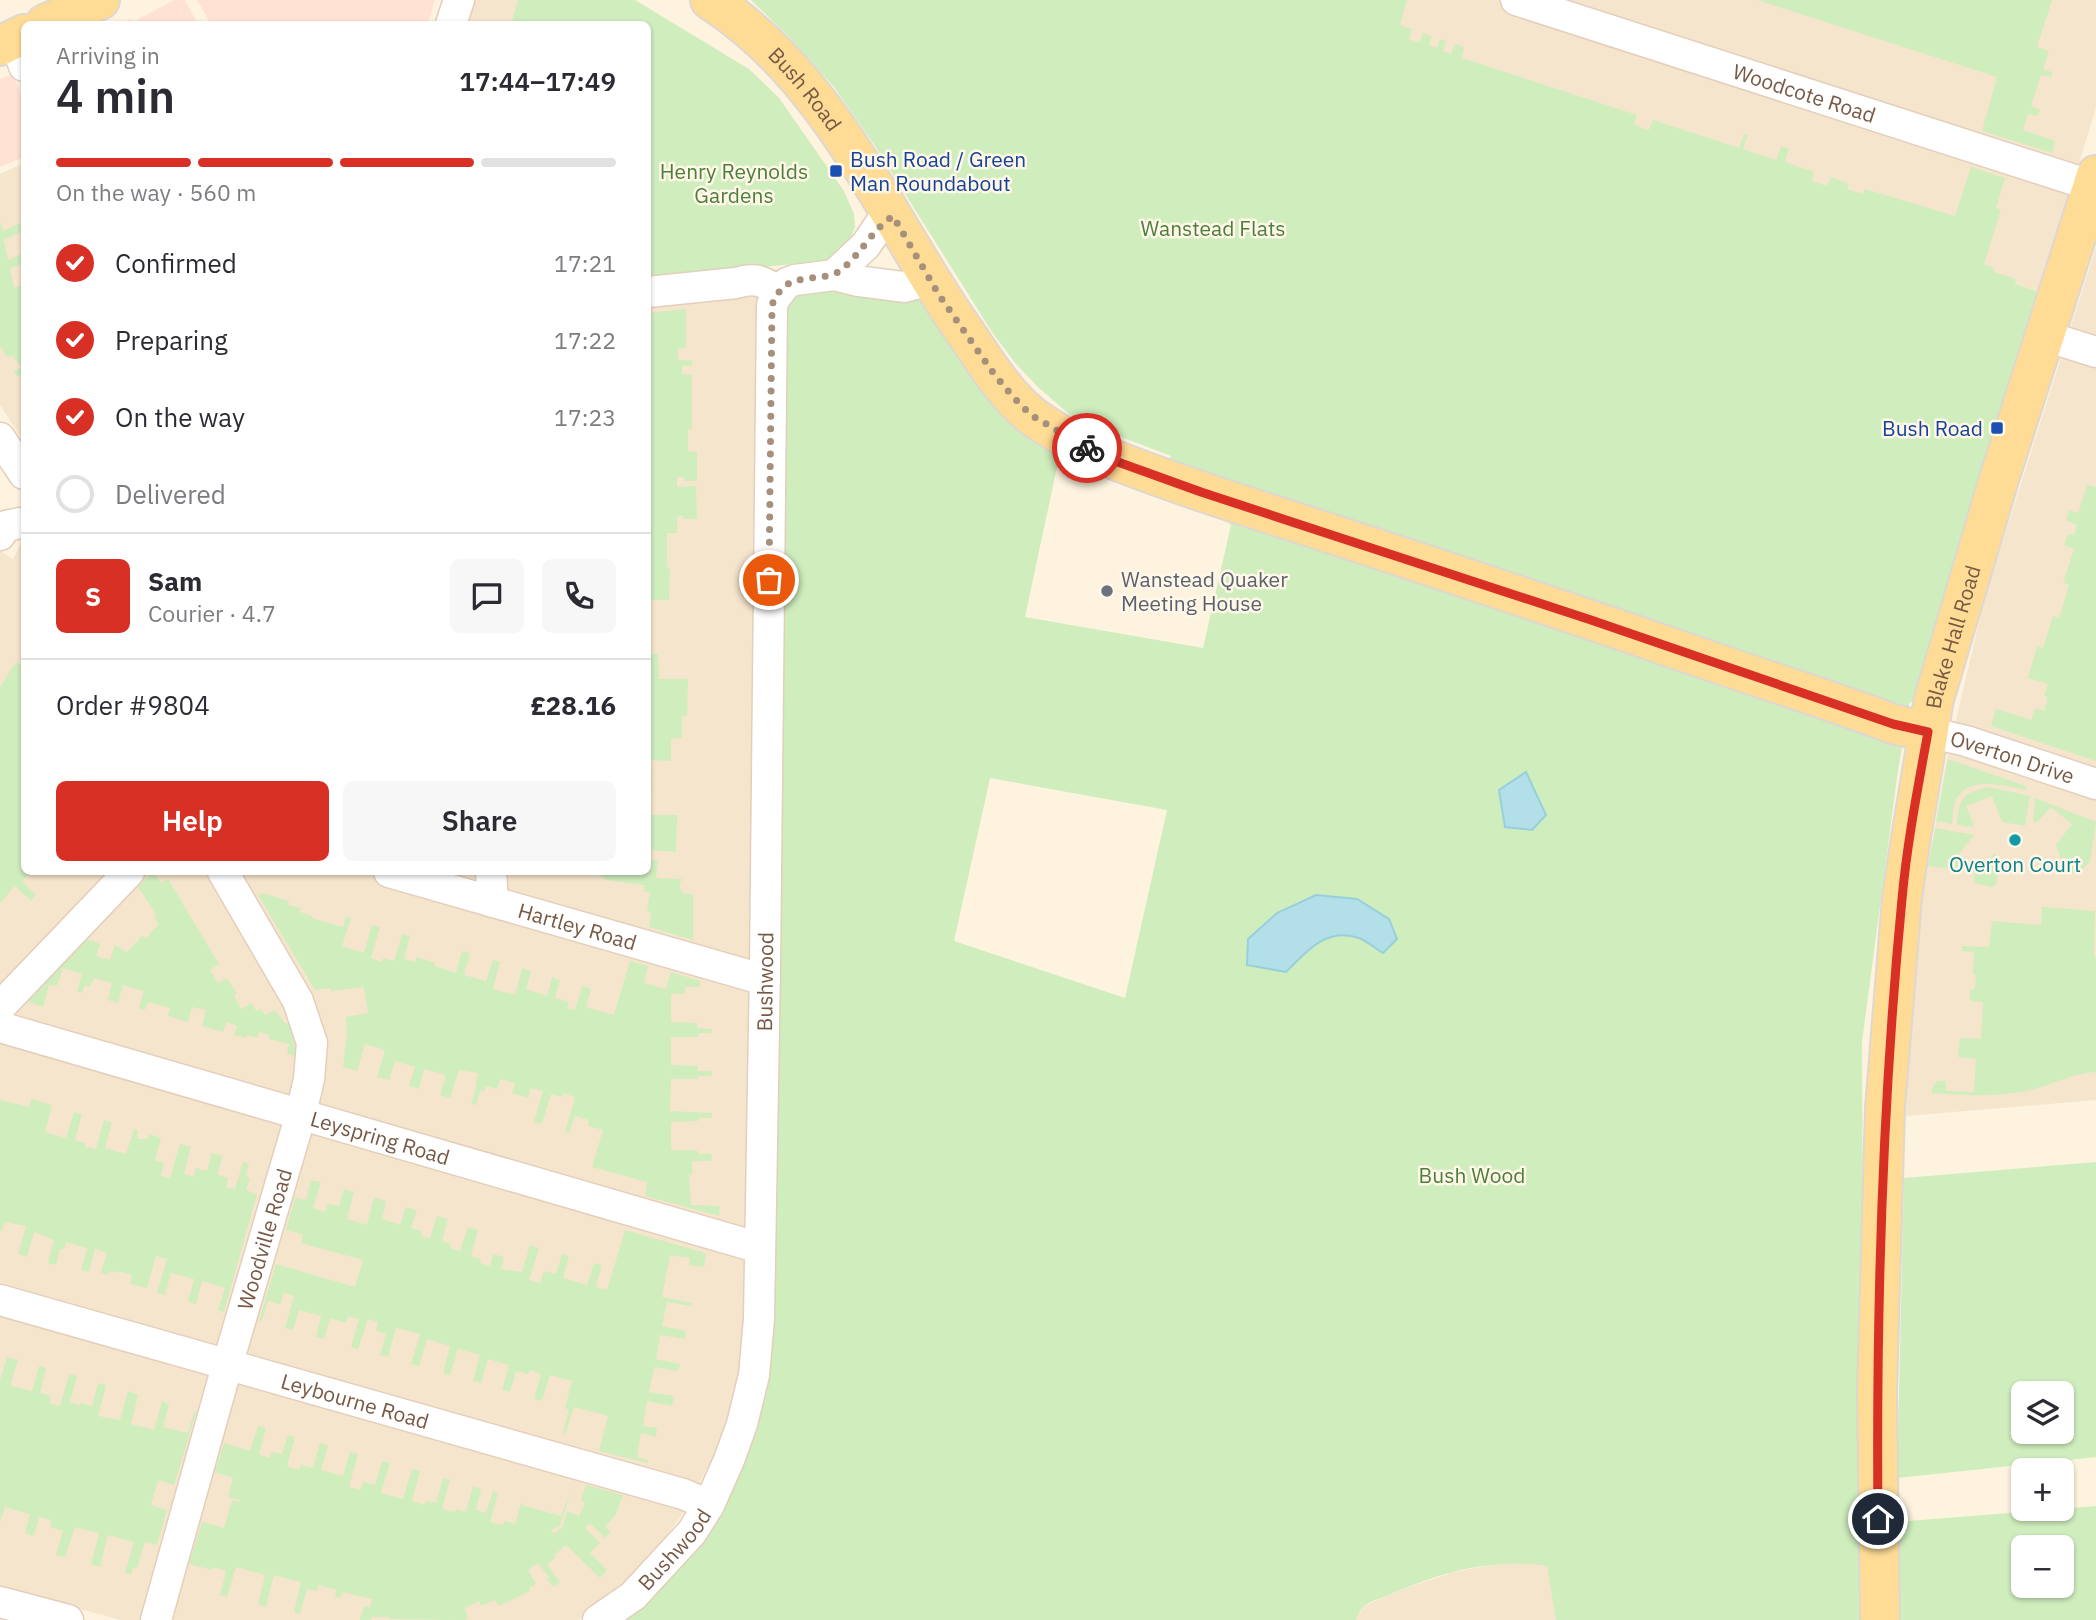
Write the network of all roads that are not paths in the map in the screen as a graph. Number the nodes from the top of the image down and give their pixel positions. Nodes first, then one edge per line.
1 (100, 0) edge
2 (442, 0) edge
3 (459, 0) edge
4 (710, 0) edge
5 (1516, 0) edge
6 (61, 21) edge
7 (436, 21) edge
8 (452, 21) edge
9 (2094, 181) edge
10 (893, 216) junction
11 (834, 275) junction
12 (928, 275) junction
13 (779, 291) junction
14 (651, 292) edge
15 (2045, 336) junction
16 (2096, 352) edge
17 (0, 438) edge
18 (21, 470) edge
19 (1928, 732) junction
20 (2096, 784) edge
21 (126, 875) edge
22 (225, 875) edge
23 (399, 875) edge
24 (491, 875) edge
25 (493, 902) junction
26 (765, 980) junction
27 (0, 1007) edge
28 (0, 1027) edge
29 (301, 1114) junction
30 (760, 1248) junction
31 (0, 1300) edge
32 (227, 1366) junction
33 (709, 1505) junction
34 (0, 1602) edge
35 (68, 1620) edge
36 (156, 1620) edge
37 (598, 1620) edge
38 (1880, 1620) edge

1 - 6 main road
2 - 7 street
3 - 8 street
4 - 10 main road, Bush Road
5 - 9 street, Woodcote Road
9 - 15 main road, Blake Hall Road
10 - 11 street
10 - 12 main road, Bush Road
11 - 12 street
11 - 13 street
12 - 19 main road, Bush Road
13 - 14 street
13 - 26 street, Bushwood
15 - 16 street
15 - 19 main road, Blake Hall Road
17 - 18 street
19 - 20 street, Overton Drive
19 - 38 main road, Blake Hall Road
21 - 27 street
22 - 29 street, Woodville Road
23 - 25 street, Hartley Road
24 - 25 street
25 - 26 street, Hartley Road
26 - 30 street, Bushwood
28 - 29 street, Leyspring Road
29 - 30 street, Leyspring Road
29 - 32 street, Woodville Road
30 - 33 street, Bushwood
31 - 32 street, Leybourne Road
32 - 33 street, Leybourne Road
32 - 36 street, Woodville Road
33 - 37 street, Bushwood
34 - 35 street

